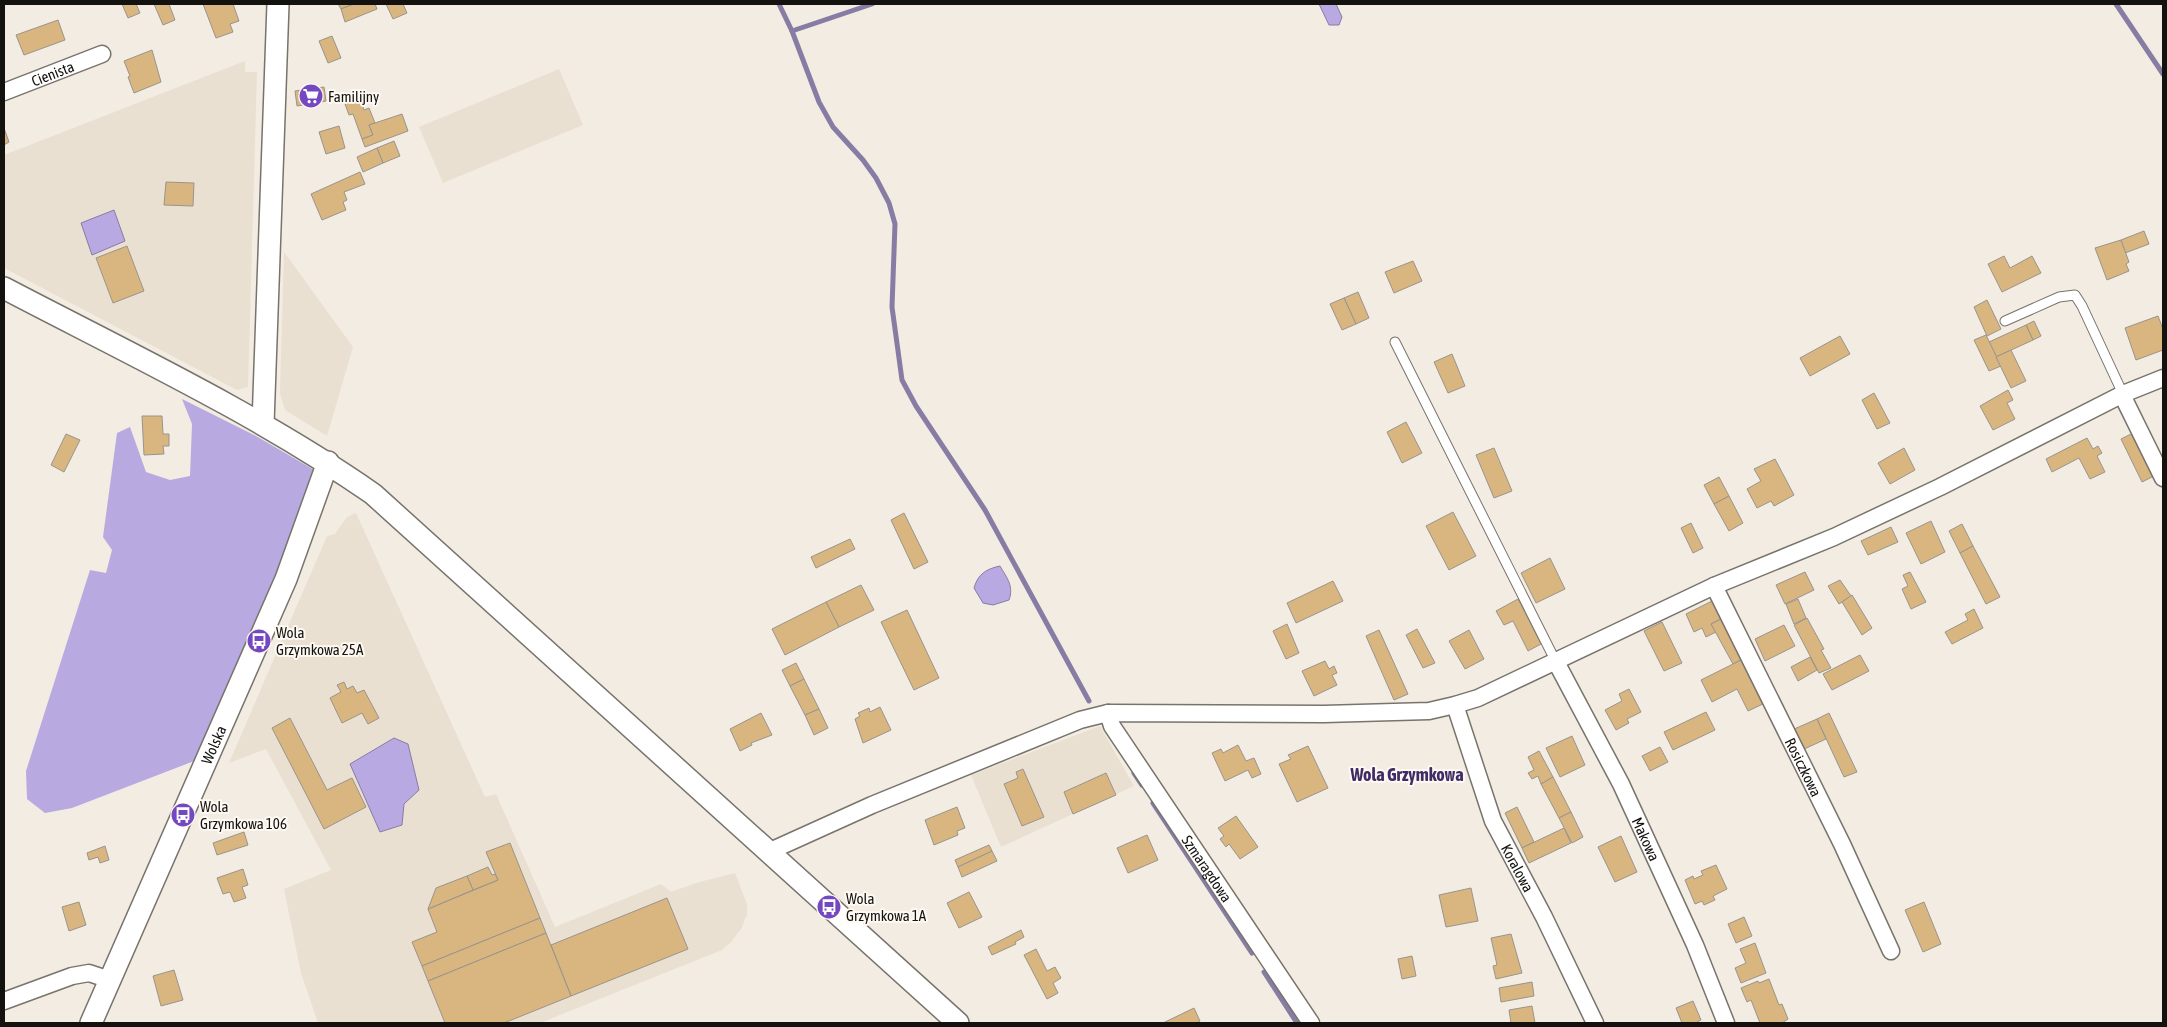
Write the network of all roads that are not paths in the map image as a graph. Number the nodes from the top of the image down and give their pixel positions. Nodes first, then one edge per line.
1 (278, 4) edge
2 (102, 54) dead end
3 (4, 92) edge
4 (4, 288) edge
5 (2005, 321) dead end
6 (1395, 342) dead end
7 (2163, 378) edge
8 (2123, 394) junction
9 (263, 424) junction
10 (328, 462) junction
11 (2163, 478) edge
12 (1714, 586) junction
13 (1555, 660) junction
14 (1455, 705) junction
15 (1108, 713) junction
16 (768, 852) junction
17 (1891, 951) dead end
18 (110, 980) junction
19 (4, 1001) edge
20 (91, 1023) edge
21 (958, 1023) edge
22 (1311, 1023) edge
23 (1596, 1023) edge
24 (1726, 1023) edge

1 - 9 street
2 - 3 street, Cienista
4 - 9 street
5 - 8 lane
6 - 13 lane
7 - 8 street
8 - 11 street
8 - 12 street
9 - 10 street
10 - 16 street
10 - 18 street, Wolska
12 - 13 street
12 - 17 street, Rosiczkowa
13 - 14 street
13 - 24 street, Makowa
14 - 15 street
14 - 23 street, Koralowa
15 - 16 street
15 - 22 street, Szmaragdowa
16 - 21 street
18 - 19 street
18 - 20 street, Wolska

